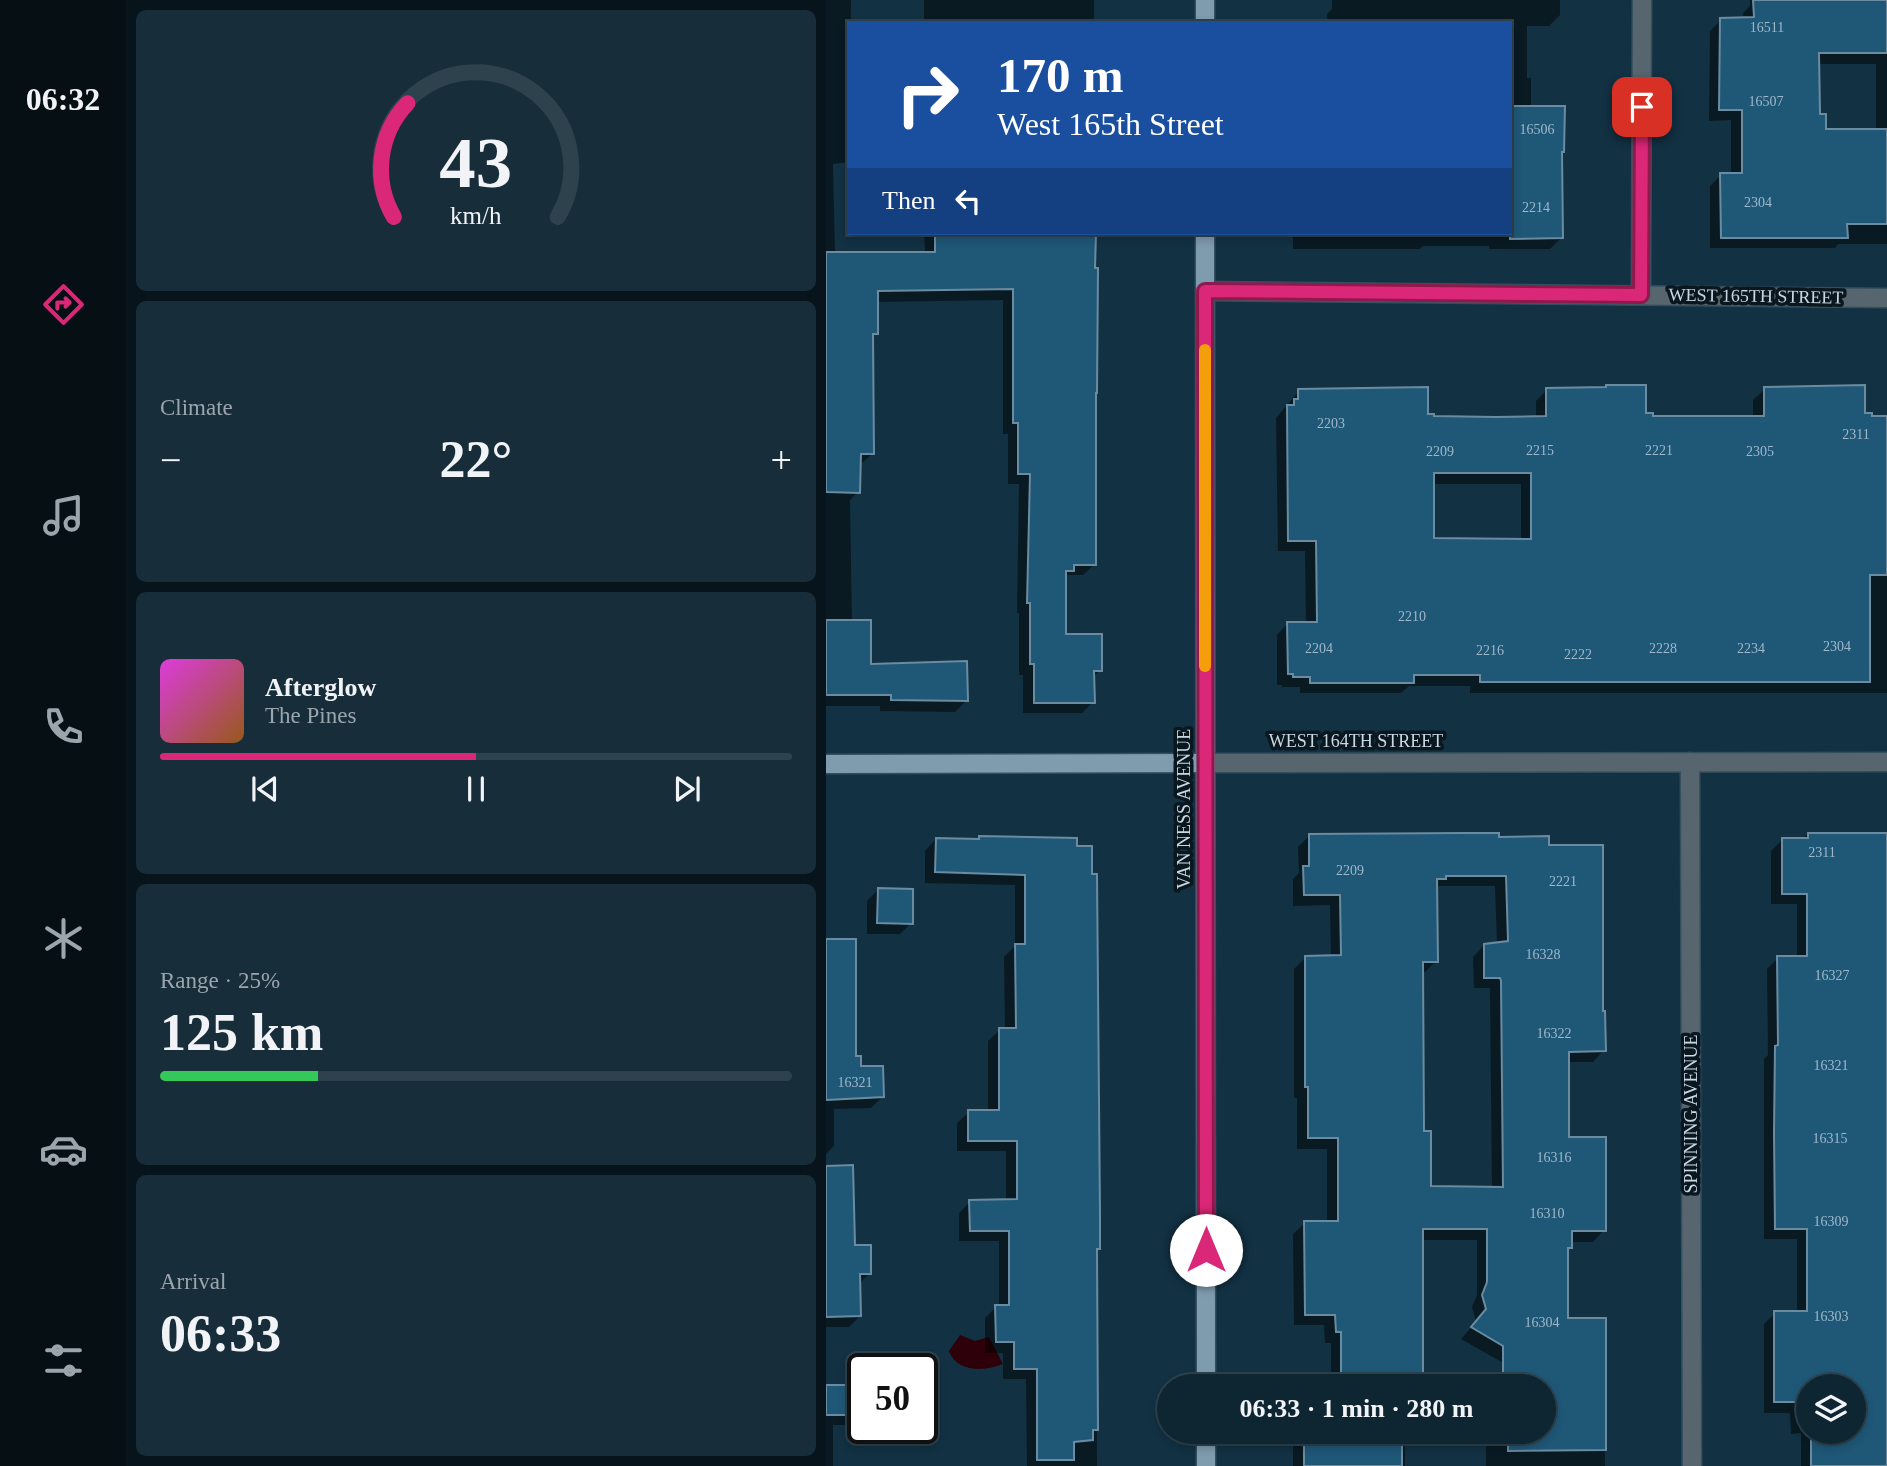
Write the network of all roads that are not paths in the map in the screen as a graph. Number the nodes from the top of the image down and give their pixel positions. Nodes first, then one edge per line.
1 (1205, 0) edge
2 (1642, 0) edge
3 (1205, 21) edge
4 (1205, 235) edge
5 (1205, 291) junction
6 (1641, 295) junction
7 (1887, 298) edge
8 (1205, 762) junction
9 (1690, 762) junction
10 (1887, 762) edge
11 (826, 764) edge
12 (1206, 1374) edge
13 (1206, 1444) edge
14 (1206, 1466) edge
15 (1692, 1466) edge

1 - 3 main road
2 - 6 street
4 - 5 main road, VAN NESS AVENUE
5 - 6 street, WEST 165TH STREET
5 - 8 main road, VAN NESS AVENUE
6 - 7 street, WEST 165TH STREET
8 - 9 street, WEST 164TH STREET
8 - 11 main road, WEST 164TH STREET
8 - 12 main road, VAN NESS AVENUE
9 - 10 street, WEST 164TH STREET
9 - 15 street, SPINNING AVENUE
13 - 14 main road

